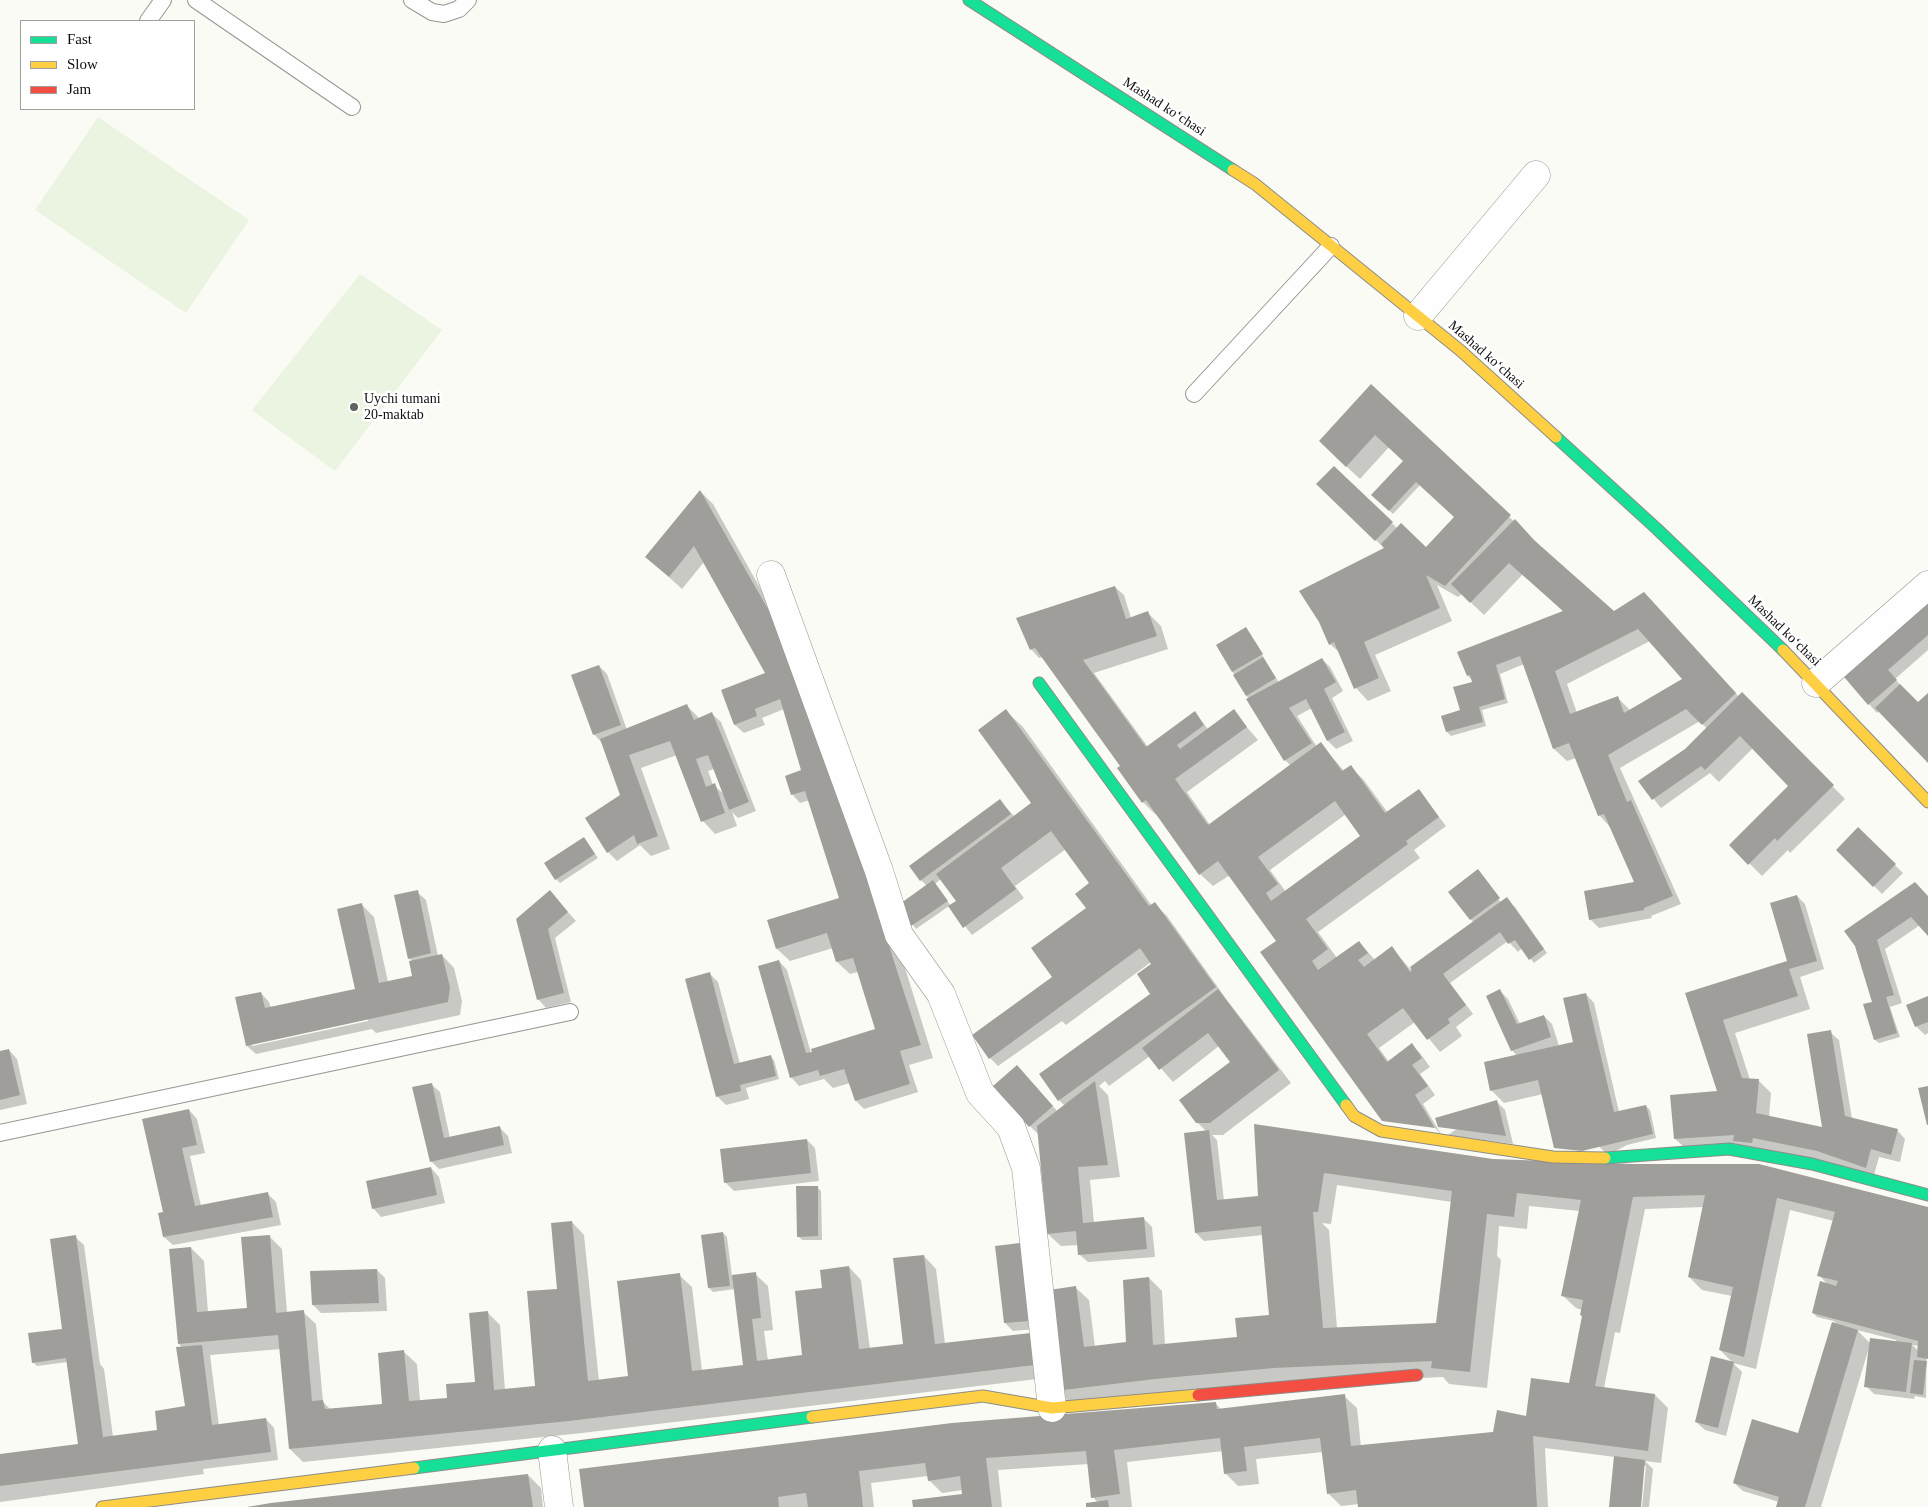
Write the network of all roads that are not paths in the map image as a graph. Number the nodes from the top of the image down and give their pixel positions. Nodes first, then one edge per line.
1 (163, 0) edge
2 (196, 0) edge
3 (412, 0) edge
4 (468, 0) edge
5 (969, 0) edge
6 (149, 20) edge
7 (352, 107) dead end
8 (1536, 175) dead end
9 (1331, 246) junction
10 (1418, 316) junction
11 (1194, 394) dead end
12 (771, 575) dead end
13 (1928, 585) edge
14 (1039, 683) dead end
15 (1816, 683) junction
16 (1928, 802) edge
17 (570, 1012) dead end
18 (0, 1133) edge
19 (1928, 1196) edge
20 (1417, 1375) dead end
21 (1052, 1408) junction
22 (552, 1450) junction
23 (102, 1507) edge
24 (559, 1507) edge

1 - 6 lane
2 - 7 lane
3 - 4 lane
5 - 9 street, Mashad koʻchasi
8 - 10 street
9 - 10 street, Mashad koʻchasi
9 - 11 lane
10 - 15 street, Mashad koʻchasi
12 - 21 street
13 - 15 street
14 - 19 street
15 - 16 street, Mashad koʻchasi
17 - 18 lane
20 - 21 street
21 - 22 street
22 - 23 street
22 - 24 street

